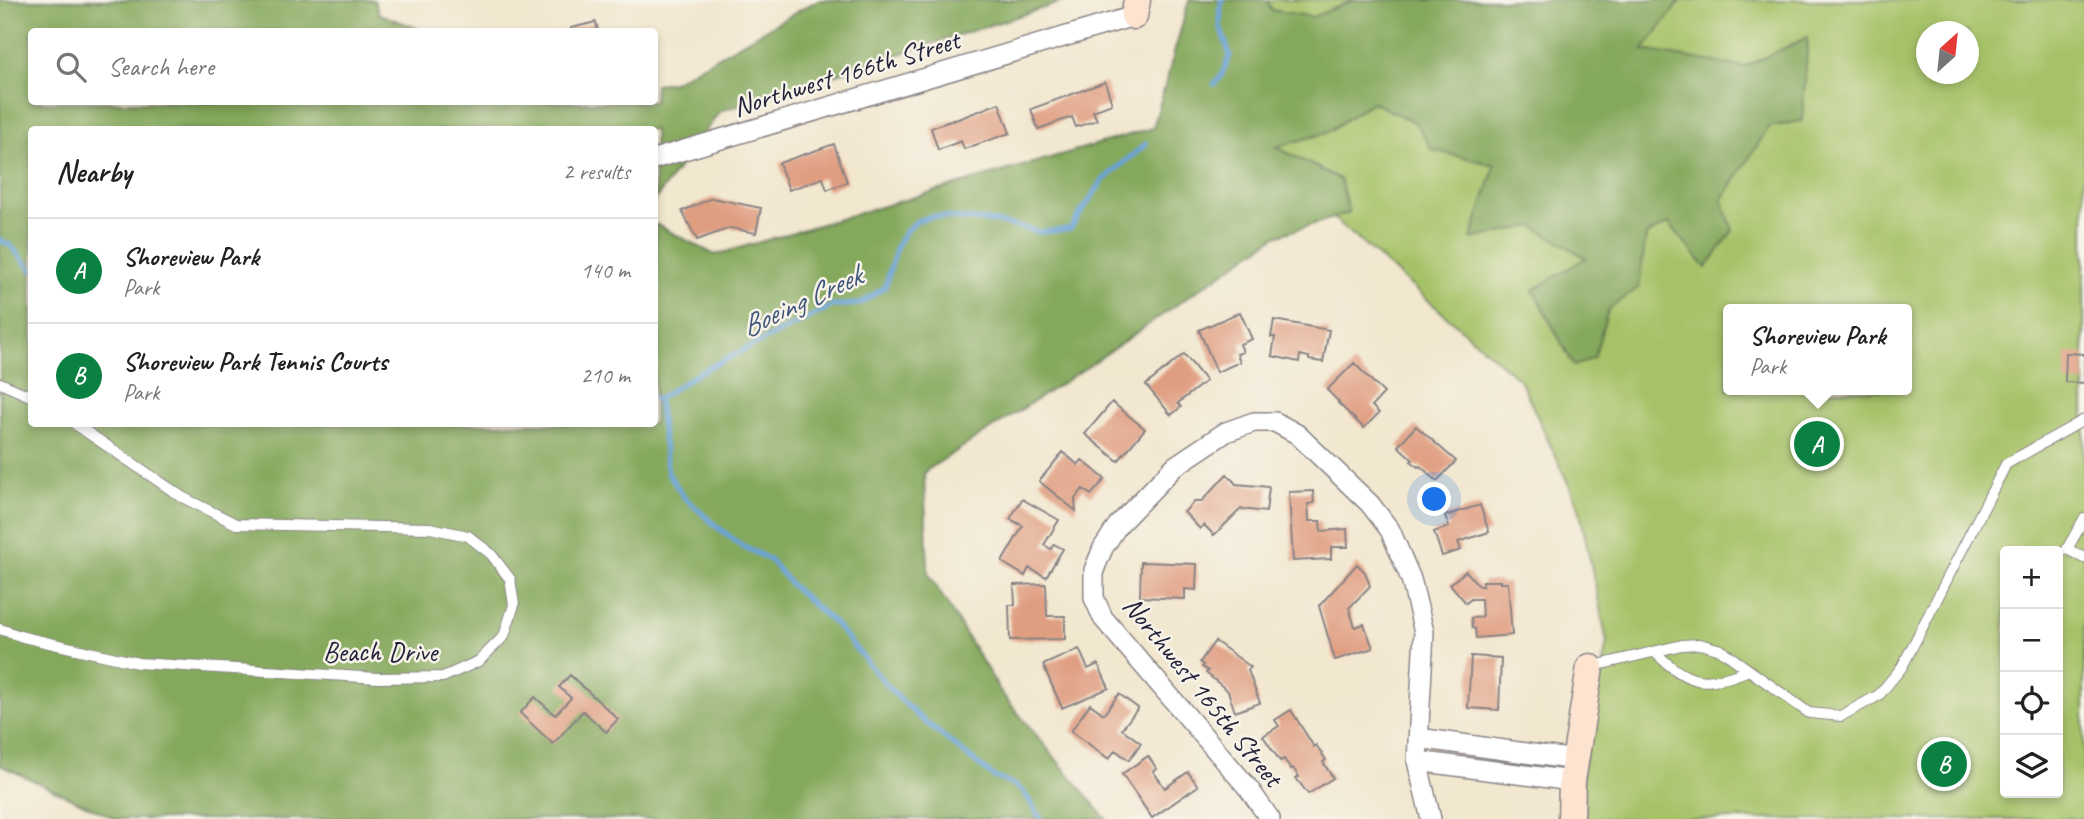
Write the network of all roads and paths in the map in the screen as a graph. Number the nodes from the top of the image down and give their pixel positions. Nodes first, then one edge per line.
1 (1135, 8) edge
2 (658, 158) edge
3 (0, 383) edge
4 (28, 395) edge
5 (2084, 420) edge
6 (79, 427) edge
7 (2084, 519) edge
8 (2084, 558) edge
9 (0, 629) edge
10 (1656, 653) junction
11 (1590, 667) joint
12 (1749, 670) junction
13 (1419, 738) junction
14 (1417, 761) junction
15 (1574, 770) junction
16 (1270, 819) edge
17 (1431, 819) edge
18 (1571, 819) edge

1 - 2 street, Northwest 166th Street
3 - 4 lane
5 - 12 lane
6 - 9 lane, Beach Drive
7 - 8 lane
10 - 11 lane
10 - 12 lane
10 - 12 lane
11 - 15 street
13 - 14 street
13 - 15 street
13 - 16 street, Northwest 165th Street
14 - 15 street
14 - 17 street
15 - 18 street

